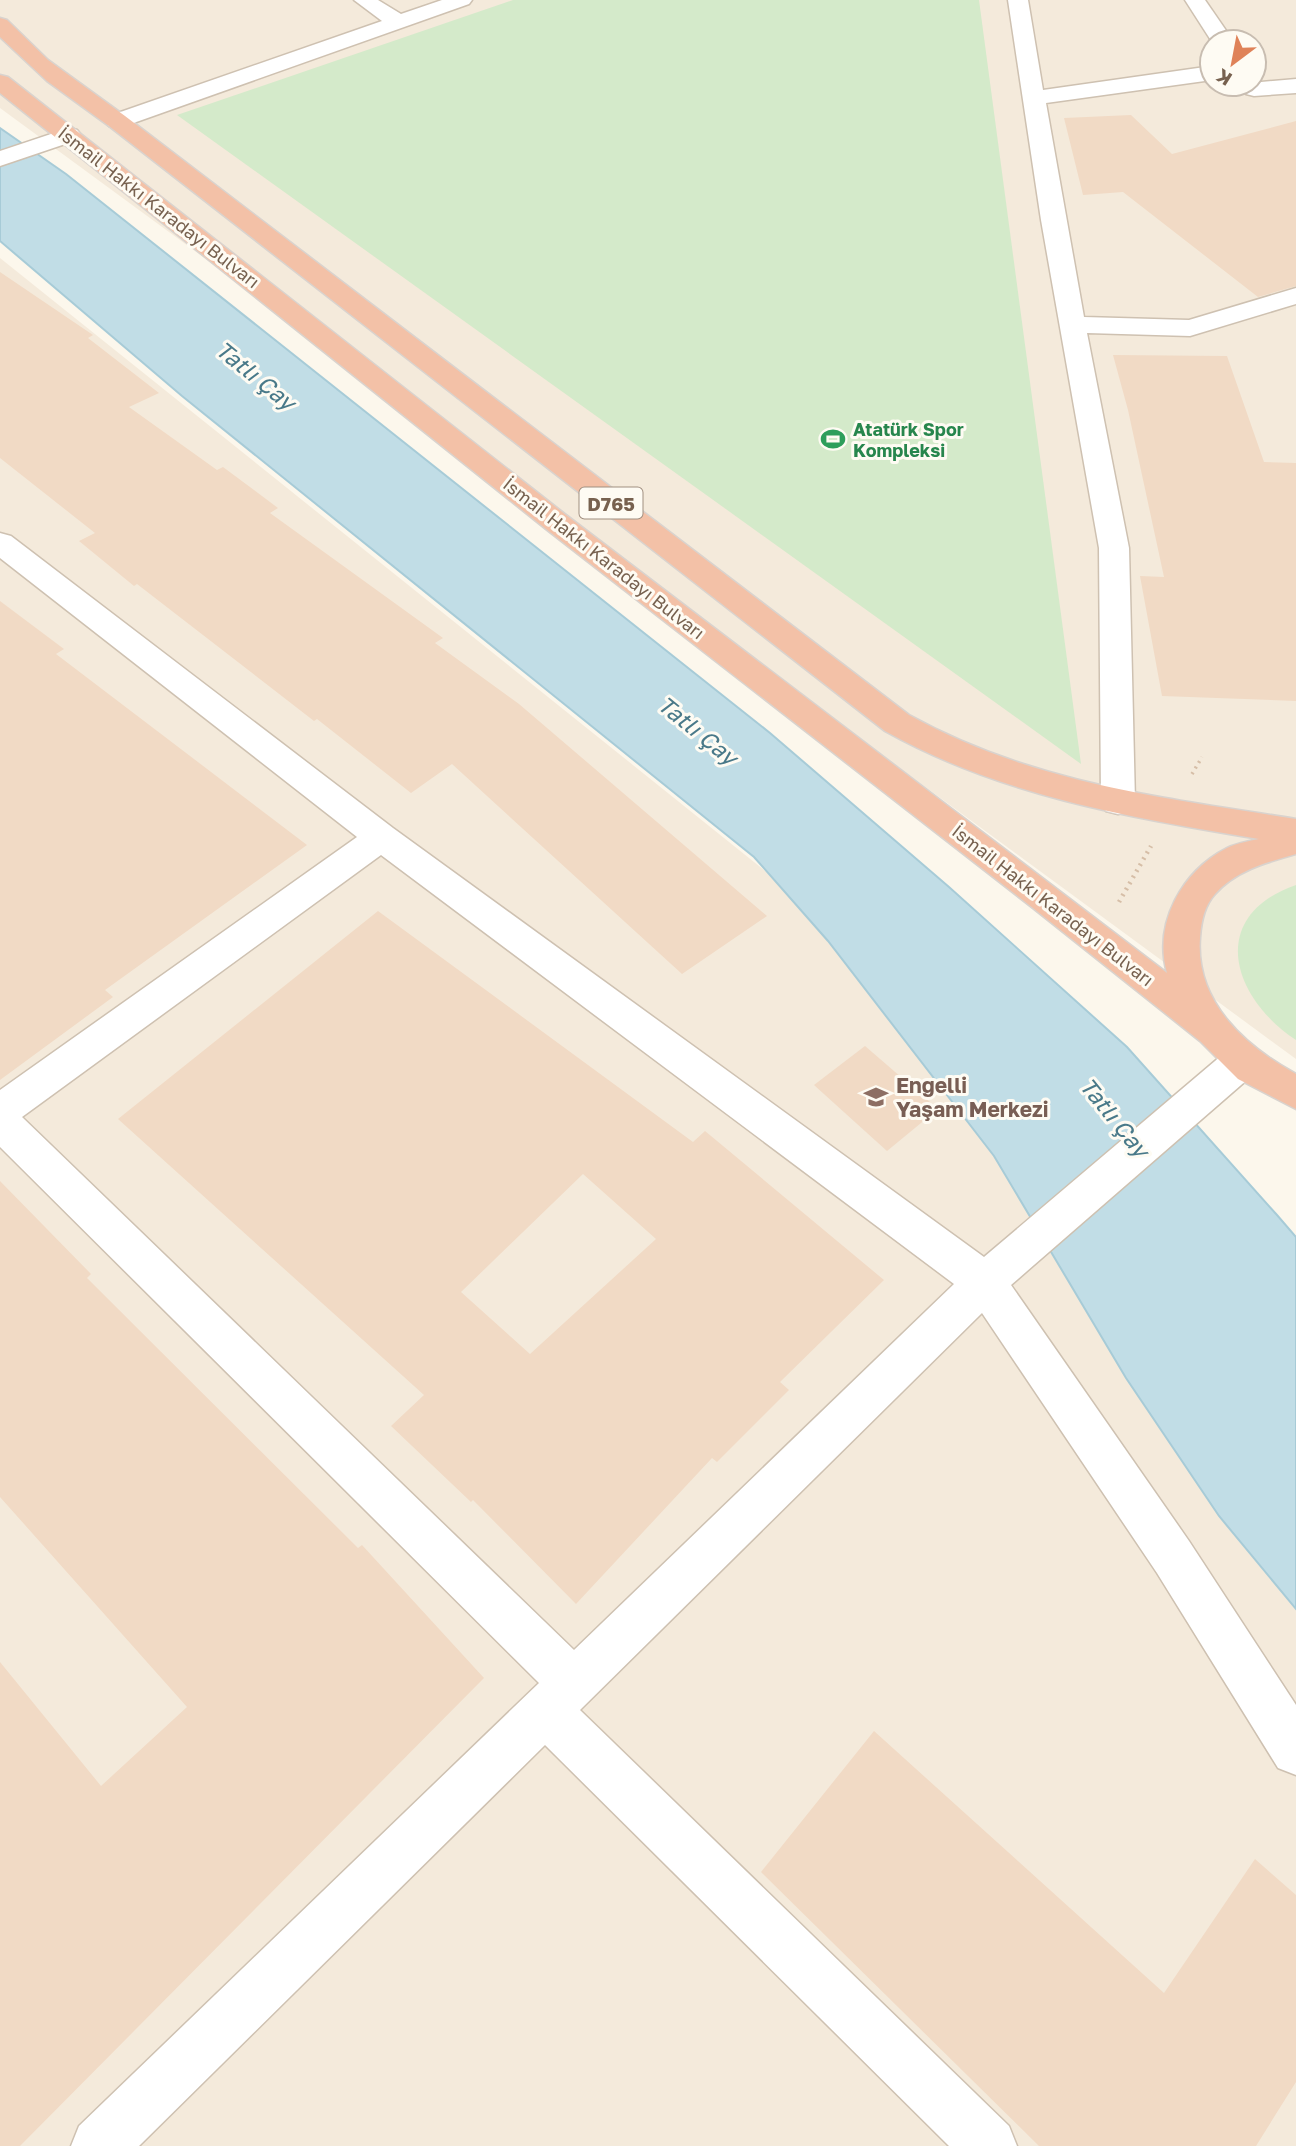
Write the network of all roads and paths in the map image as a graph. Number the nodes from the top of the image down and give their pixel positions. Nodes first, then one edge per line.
1 (364, 0) edge
2 (462, 0) edge
3 (1018, 0) edge
4 (1195, 0) edge
5 (398, 22) junction
6 (0, 24) edge
7 (1214, 28) edge
8 (1198, 75) edge
9 (0, 82) edge
10 (1296, 86) edge
11 (1268, 88) edge
12 (1034, 98) junction
13 (117, 121) junction
14 (56, 140) junction
15 (0, 159) edge
16 (1296, 296) edge
17 (1072, 325) junction
18 (0, 543) edge
19 (1202, 757) dead end
20 (1118, 802) junction
21 (1171, 812) junction
22 (1296, 832) edge
23 (381, 837) junction
24 (1296, 841) edge
25 (1082, 928) junction
26 (1212, 1030) junction
27 (1242, 1061) junction
28 (1292, 1093) edge
29 (0, 1112) edge
30 (0, 1121) edge
31 (985, 1282) junction
32 (559, 1697) junction
33 (1296, 1750) edge
34 (99, 2146) edge
35 (989, 2146) edge

1 - 5 street
2 - 5 street
3 - 12 street
4 - 7 street
5 - 13 street
6 - 13 highway, D765
8 - 12 street
9 - 14 highway, İsmail Hakkı Karadayı Bulvarı / D765
10 - 11 street
12 - 17 street
13 - 20 highway, D765
14 - 15 street
14 - 25 highway, İsmail Hakkı Karadayı Bulvarı / D765
16 - 17 street
17 - 20 street
18 - 23 street
19 - 21 path
20 - 21 highway, D765
21 - 22 highway, D765
21 - 25 path
23 - 29 street
23 - 31 street
24 - 26 highway
25 - 26 highway, İsmail Hakkı Karadayı Bulvarı / D765
26 - 27 highway
27 - 28 highway
27 - 31 street
30 - 32 street
31 - 32 street
31 - 33 street
32 - 34 street
32 - 35 street

